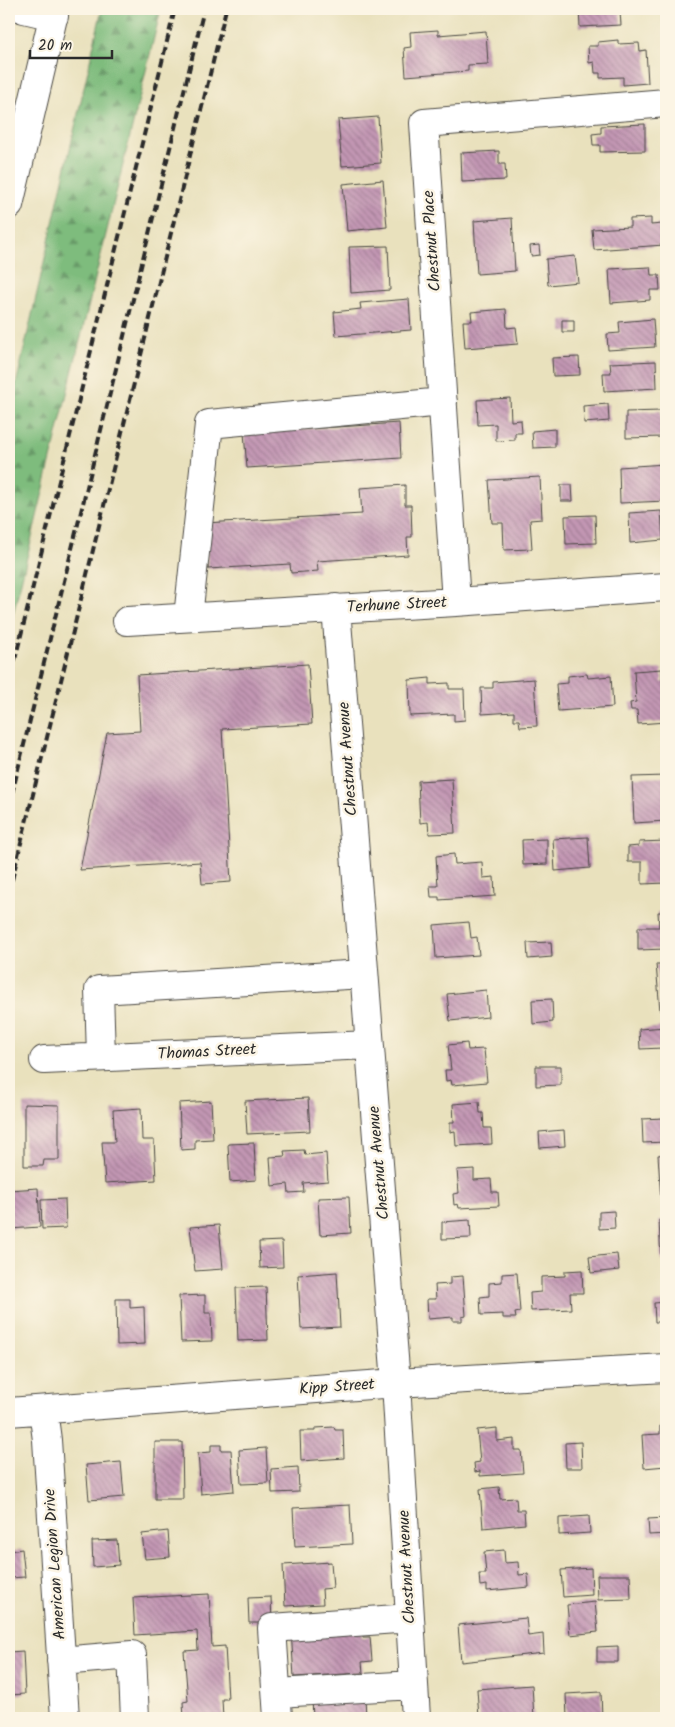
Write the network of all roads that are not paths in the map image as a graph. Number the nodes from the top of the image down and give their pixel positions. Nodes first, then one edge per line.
1 (24, 9) edge
2 (54, 12) edge
3 (666, 103) edge
4 (9, 206) edge
5 (443, 402) junction
6 (666, 587) edge
7 (456, 602) junction
8 (336, 608) junction
9 (188, 617) junction
10 (127, 621) dead end
11 (364, 974) junction
12 (370, 1045) junction
13 (100, 1057) junction
14 (44, 1060) dead end
15 (666, 1368) edge
16 (396, 1383) junction
17 (43, 1410) junction
18 (9, 1412) edge
19 (410, 1618) junction
20 (61, 1661) junction
21 (414, 1684) junction
22 (278, 1705) edge
23 (65, 1718) edge
24 (136, 1718) edge
25 (416, 1718) edge

1 - 2 street
2 - 4 street
3 - 5 street, Chestnut Place
5 - 7 street, Chestnut Place
5 - 9 street
6 - 7 street, Terhune Street
7 - 8 street, Terhune Street
8 - 9 street, Terhune Street
8 - 11 street, Chestnut Avenue
9 - 10 street, Terhune Street
11 - 12 street, Chestnut Avenue
11 - 13 street
12 - 13 street, Thomas Street
12 - 16 street, Chestnut Avenue
13 - 14 street, Thomas Street
15 - 16 street, Kipp Street
16 - 17 street, Kipp Street
16 - 19 street, Chestnut Avenue
17 - 18 street, Kipp Street
17 - 20 street, American Legion Drive
19 - 21 street, Chestnut Avenue
19 - 22 street
20 - 23 street, American Legion Drive
20 - 24 street
21 - 22 street
21 - 25 street, Chestnut Avenue

